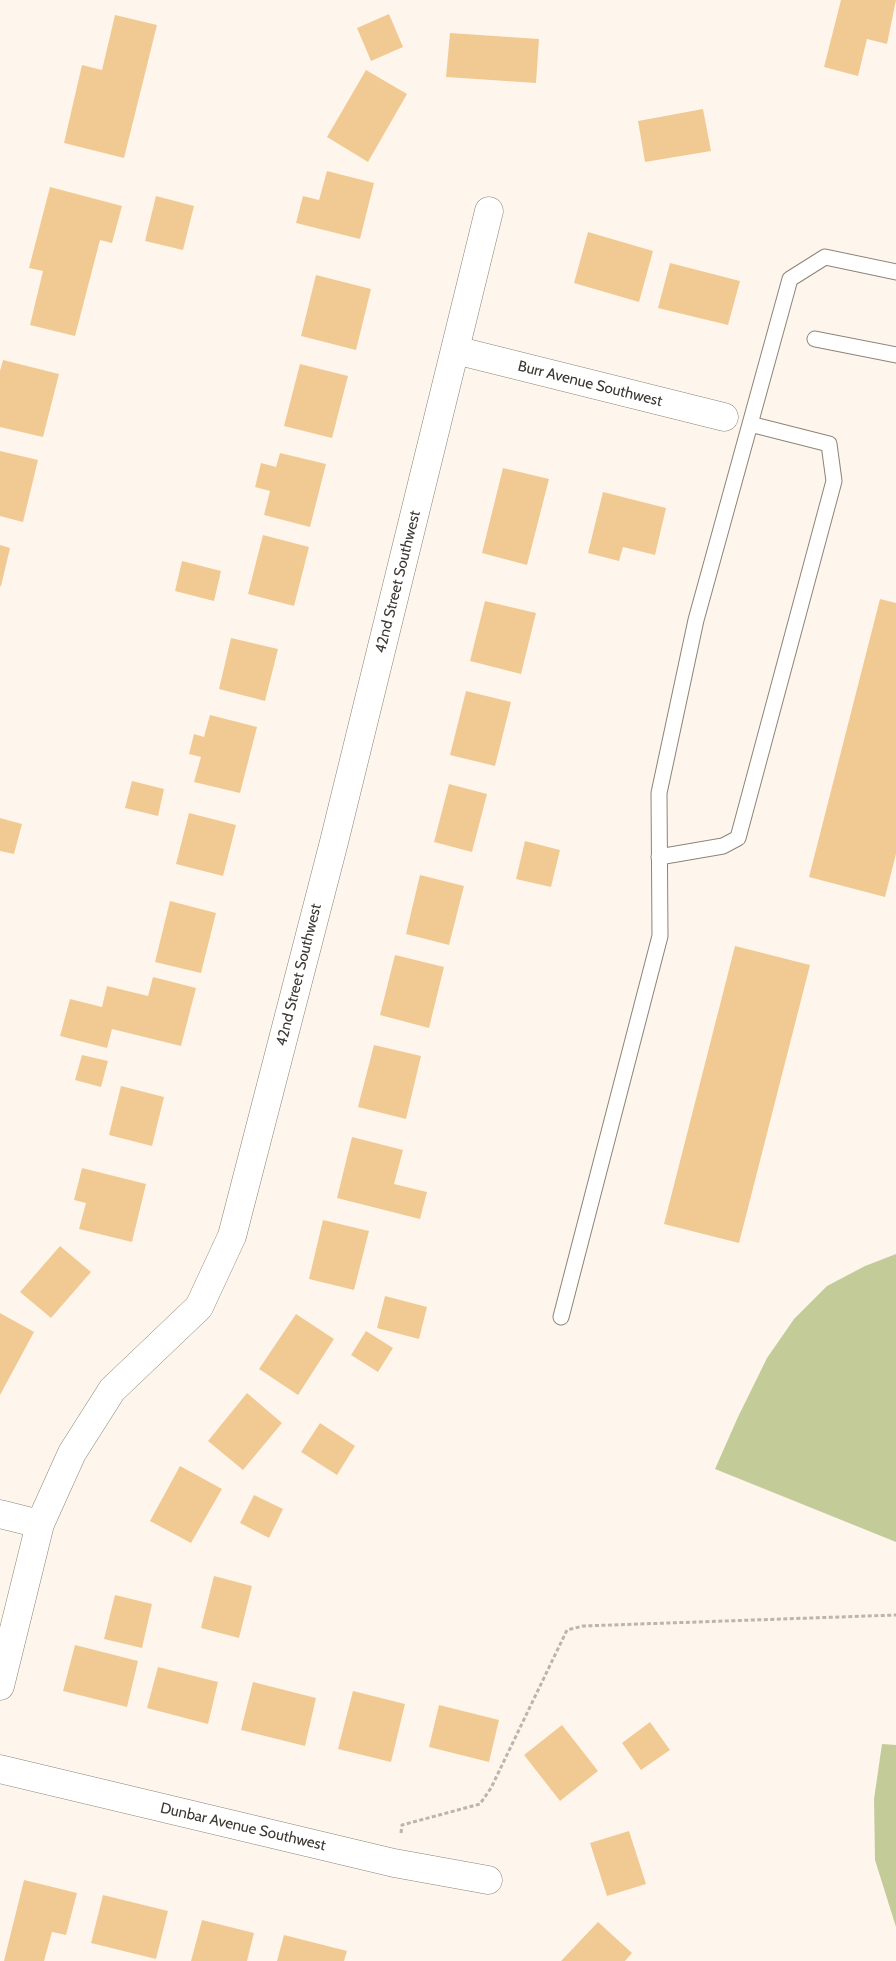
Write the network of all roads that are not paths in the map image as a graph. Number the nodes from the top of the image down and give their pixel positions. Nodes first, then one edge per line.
1 (489, 211) dead end
2 (896, 272) edge
3 (816, 339) dead end
4 (455, 350) junction
5 (896, 355) edge
6 (724, 417) dead end
7 (750, 424) junction
8 (659, 857) junction
9 (561, 1317) dead end
10 (0, 1514) edge
11 (40, 1524) junction
12 (0, 1686) edge
13 (0, 1769) edge
14 (488, 1880) dead end

1 - 4 street, 42nd Street Southwest
2 - 7 lane
3 - 5 lane
4 - 6 street, Burr Avenue Southwest
4 - 11 street, 42nd Street Southwest
7 - 8 lane
7 - 8 lane
8 - 9 lane
10 - 11 street
11 - 12 street, 42nd Street Southwest
13 - 14 street, Dunbar Avenue Southwest

